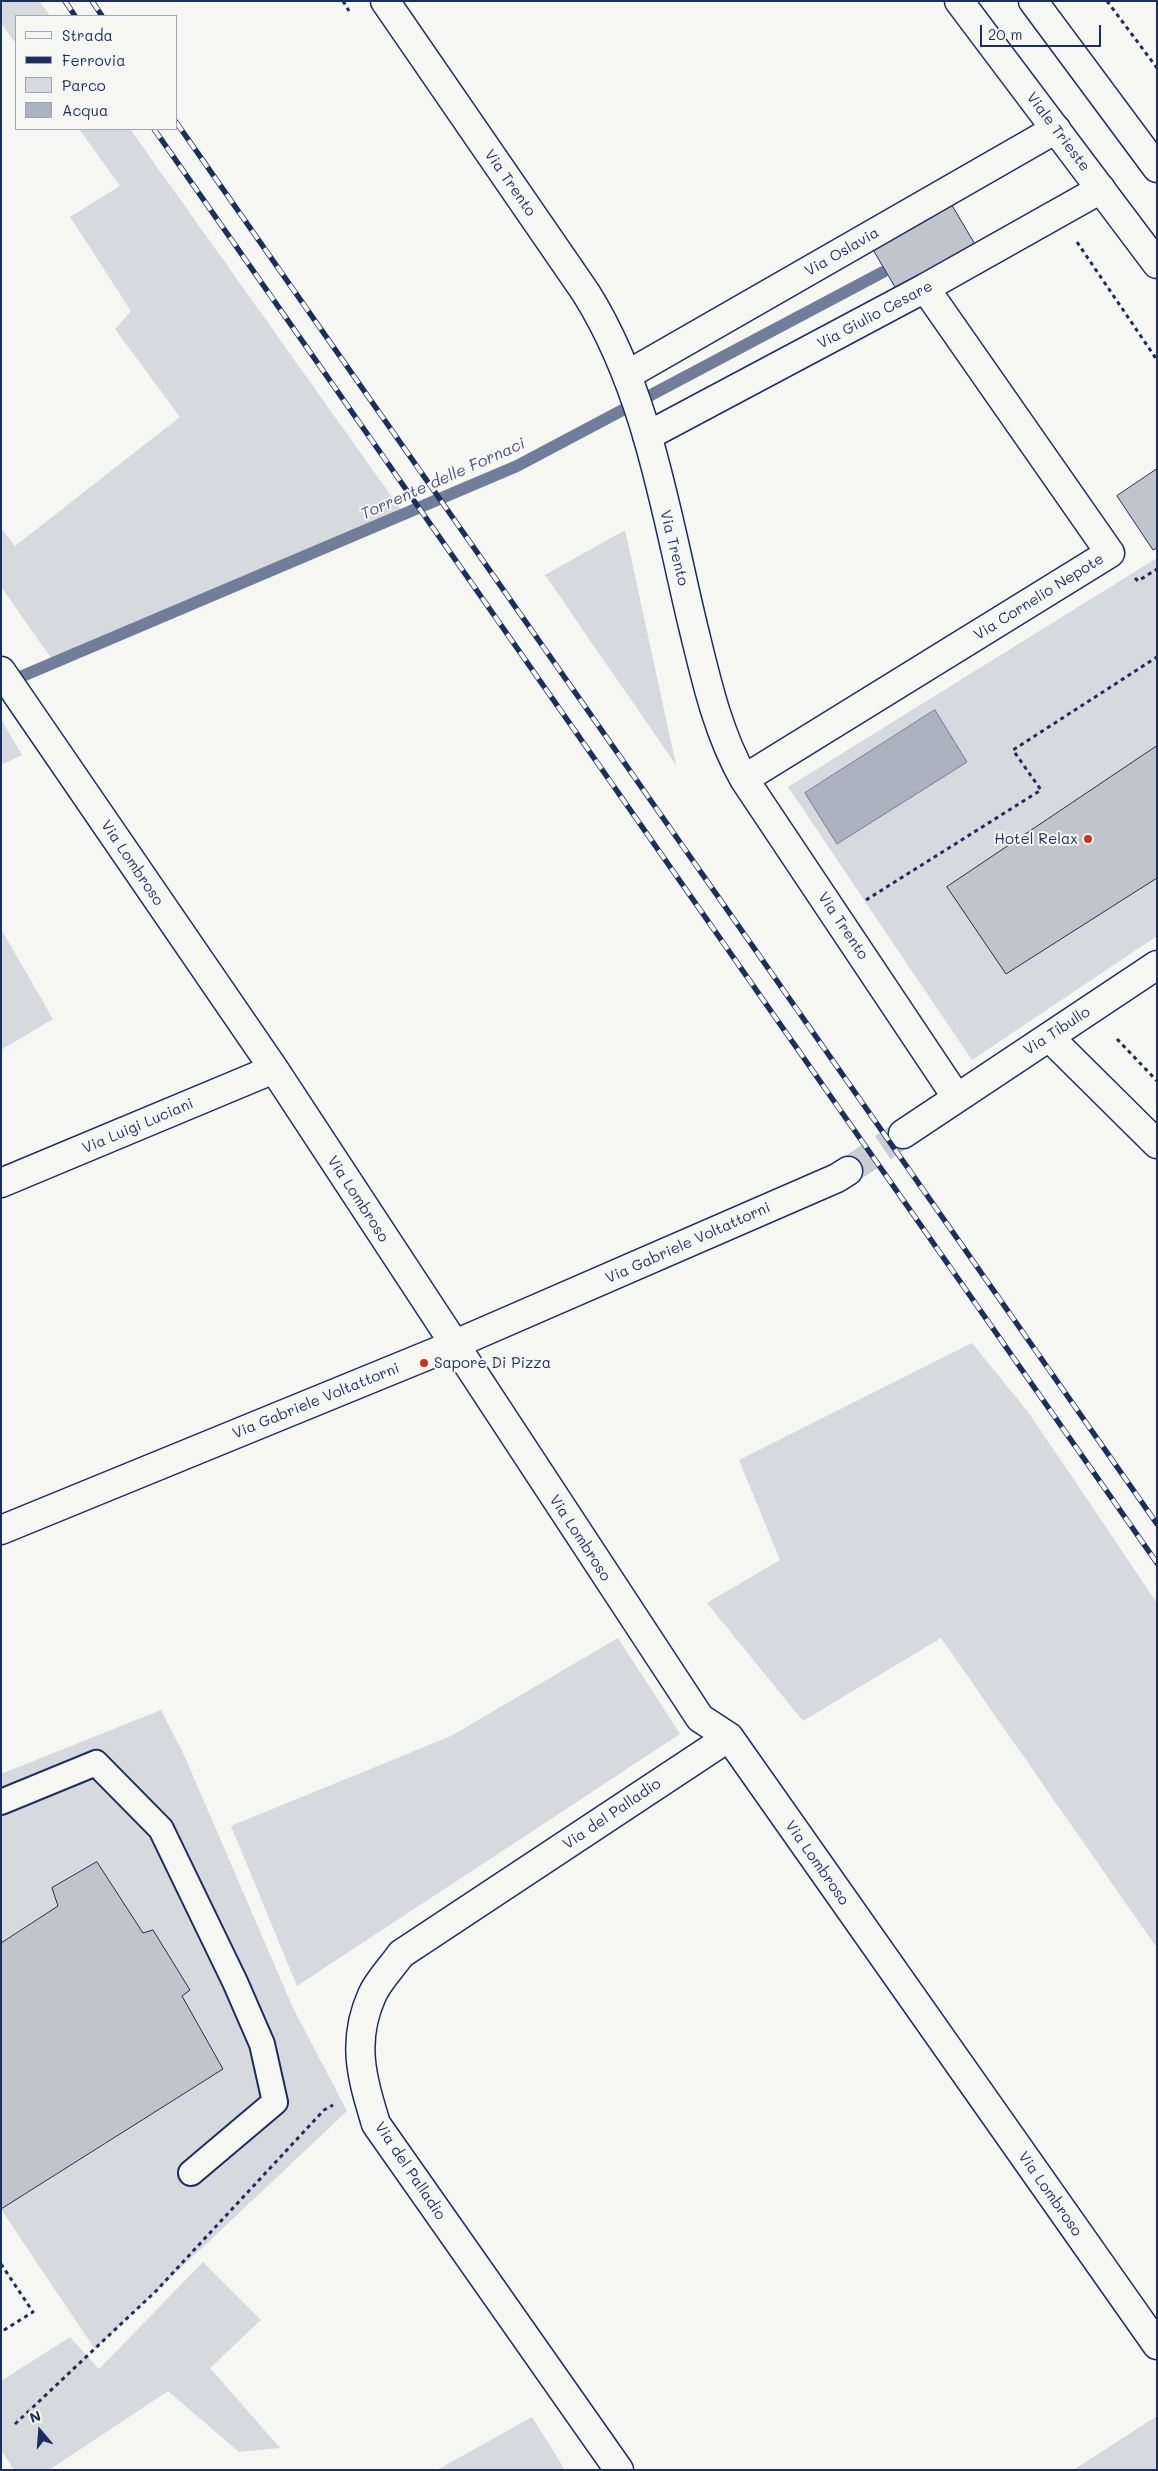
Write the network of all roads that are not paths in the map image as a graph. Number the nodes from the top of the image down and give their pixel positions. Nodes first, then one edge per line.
1 (384, 1) edge
2 (959, 1) edge
3 (1032, 1) edge
4 (1056, 130) junction
5 (1157, 168) edge
6 (1101, 189) junction
7 (1157, 264) edge
8 (925, 288) junction
9 (627, 375) junction
10 (647, 436) junction
11 (1, 671) edge
12 (744, 779) junction
13 (1157, 965) edge
14 (1049, 1037) junction
15 (274, 1069) junction
16 (957, 1098) junction
17 (903, 1134) tunnel mouth
18 (1157, 1144) edge
19 (848, 1171) tunnel mouth
20 (1, 1183) edge
21 (453, 1345) junction
22 (1, 1530) edge
23 (729, 1738) junction
24 (1, 1802) edge
25 (191, 2173) dead end
26 (1157, 2345) edge
27 (619, 2470) edge

1 - 9 street, Via Trento
2 - 4 street, Viale Trieste
3 - 5 street
4 - 6 street, Viale Trieste
4 - 9 street, Via Oslavia
6 - 7 street, Viale Trieste
6 - 8 street, Via Giulio Cesare
8 - 10 street, Via Giulio Cesare
8 - 12 street, Via Cornelio Nepote
9 - 10 street, Via Trento
10 - 12 street, Via Trento
11 - 15 street, Via Lombroso
12 - 16 street, Via Trento
13 - 14 street, Via Tibullo
14 - 16 street, Via Tibullo
14 - 18 street
15 - 20 street, Via Luigi Luciani
15 - 21 street, Via Lombroso
16 - 17 street
19 - 21 street, Via Gabriele Voltattorni
21 - 22 street, Via Gabriele Voltattorni
21 - 23 street, Via Lombroso
23 - 26 street, Via Lombroso
23 - 27 street, Via del Palladio
24 - 25 lane

